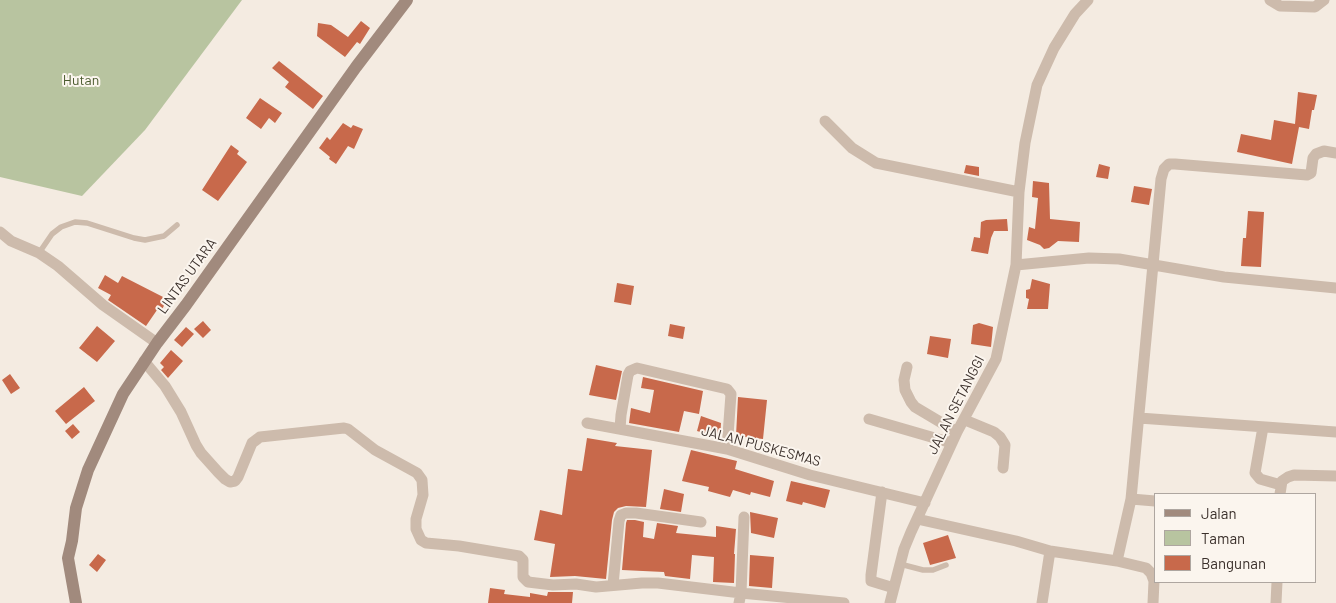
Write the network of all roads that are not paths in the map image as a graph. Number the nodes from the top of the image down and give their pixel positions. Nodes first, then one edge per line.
1 (407, 0) edge
2 (1088, 0) edge
3 (1270, 0) edge
4 (1324, 0) edge
5 (825, 121) dead end
6 (1336, 152) edge
7 (1019, 192) junction
8 (177, 225) dead end
9 (0, 232) edge
10 (39, 253) junction
11 (1016, 265) junction
12 (1154, 265) junction
13 (1336, 288) edge
14 (157, 343) junction
15 (144, 361) junction
16 (907, 367) dead end
17 (1139, 418) junction
18 (869, 419) dead end
19 (965, 420) junction
20 (588, 423) dead end
21 (1263, 427) junction
22 (620, 429) junction
23 (957, 432) junction
24 (1336, 432) edge
25 (952, 444) junction
26 (726, 449) junction
27 (1003, 468) dead end
28 (1336, 476) edge
29 (1280, 490) edge
30 (882, 492) junction
31 (1131, 499) junction
32 (1154, 501) edge
33 (925, 503) junction
34 (744, 516) dead end
35 (917, 519) junction
36 (701, 522) dead end
37 (1050, 551) junction
38 (1117, 561) junction
39 (900, 564) junction
40 (946, 566) dead end
41 (1277, 583) edge
42 (613, 585) junction
43 (894, 588) junction
44 (740, 598) edge
45 (76, 603) edge
46 (844, 603) edge
47 (890, 603) edge
48 (1042, 603) edge
49 (1153, 603) edge
50 (1276, 603) edge

1 - 14 street, LINTAS UTARA
2 - 7 street, JALAN SETANGGI
3 - 4 street
5 - 7 street
6 - 12 street
7 - 11 street, JALAN SETANGGI
8 - 10 lane
9 - 10 street
10 - 14 street
11 - 12 street
11 - 19 street, JALAN SETANGGI
12 - 13 street
12 - 17 street
14 - 15 street, LINTAS UTARA
15 - 42 street
15 - 45 street, LINTAS UTARA
16 - 23 street
17 - 21 street
17 - 31 street
18 - 25 street
19 - 23 street, JALAN SETANGGI
19 - 27 street
20 - 22 street, JALAN PUSKESMAS
21 - 24 street
21 - 29 street
22 - 26 street, JALAN PUSKESMAS
22 - 26 street
23 - 25 street, JALAN SETANGGI
25 - 33 street, JALAN SETANGGI
26 - 30 street, JALAN PUSKESMAS
28 - 29 street
30 - 33 street, JALAN PUSKESMAS
30 - 43 street
31 - 32 street
31 - 38 street
33 - 35 street, JALAN SETANGGI
34 - 44 street
35 - 37 street
35 - 39 street, JALAN SETANGGI
36 - 42 street
37 - 38 street
37 - 48 street
38 - 49 street
39 - 40 lane
39 - 43 street, JALAN SETANGGI
41 - 50 street
42 - 44 street
43 - 47 street, JALAN SETANGGI
44 - 46 street

